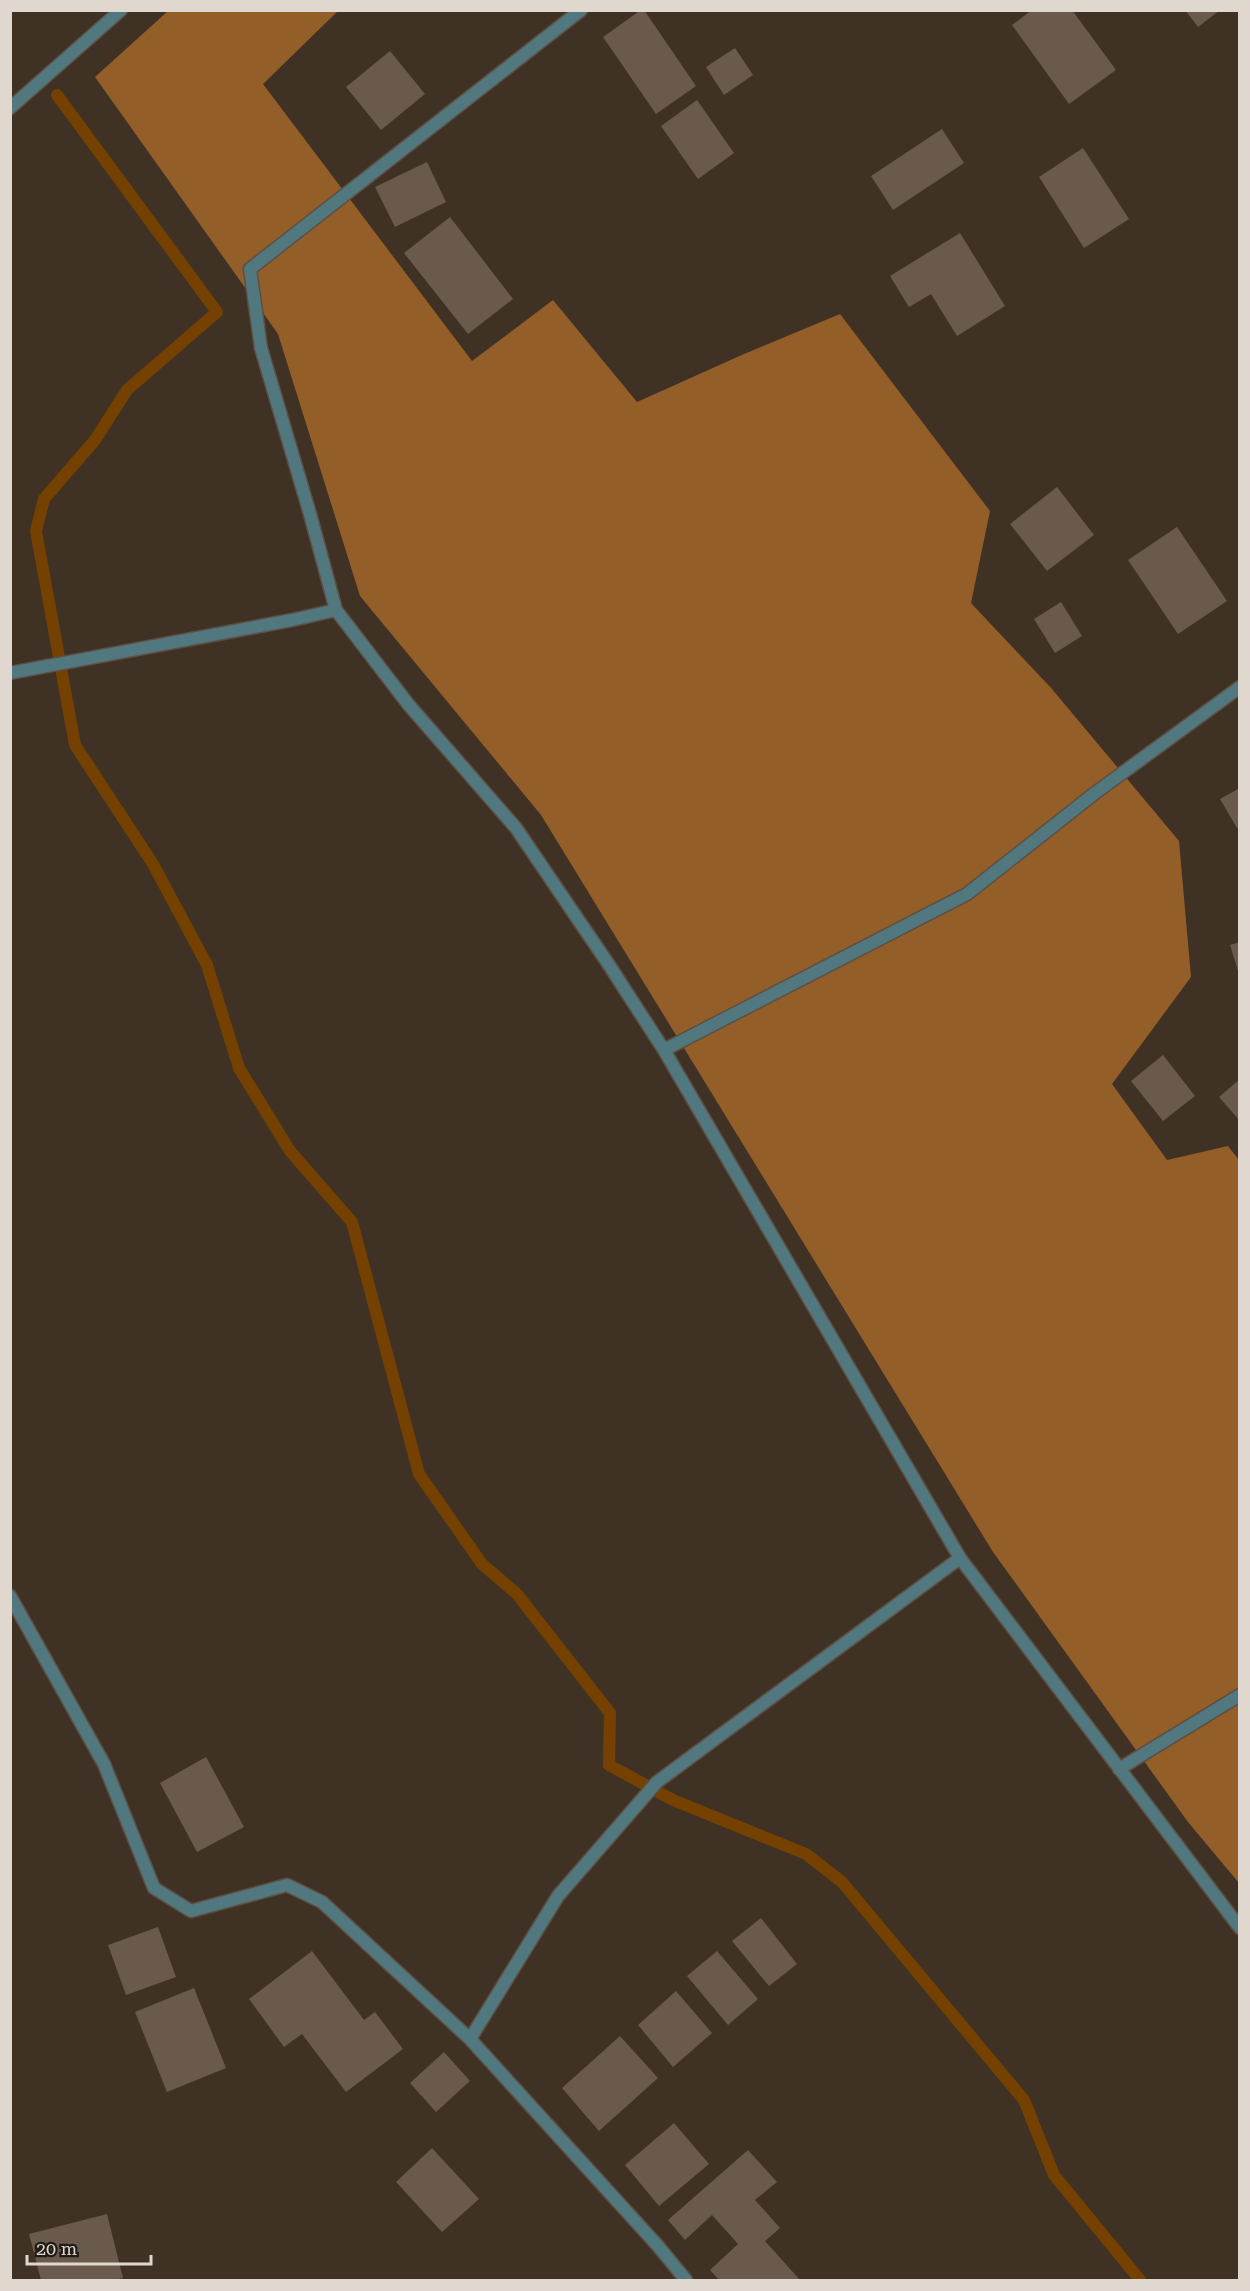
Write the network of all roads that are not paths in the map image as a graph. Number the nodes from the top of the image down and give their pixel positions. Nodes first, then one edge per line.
1 (121, 10) edge
2 (581, 10) edge
3 (10, 108) edge
4 (336, 610) junction
5 (10, 673) edge
6 (1239, 687) edge
7 (664, 1050) junction
8 (960, 1558) junction
9 (10, 1596) edge
10 (1239, 1695) edge
11 (1119, 1769) junction
12 (1239, 1928) edge
13 (470, 2039) junction
14 (686, 2280) edge

1 - 3 street
2 - 4 street
4 - 5 street
4 - 7 street
6 - 7 street
7 - 8 street
8 - 11 street
8 - 13 street
9 - 13 street
10 - 11 street
11 - 12 street
13 - 14 street

